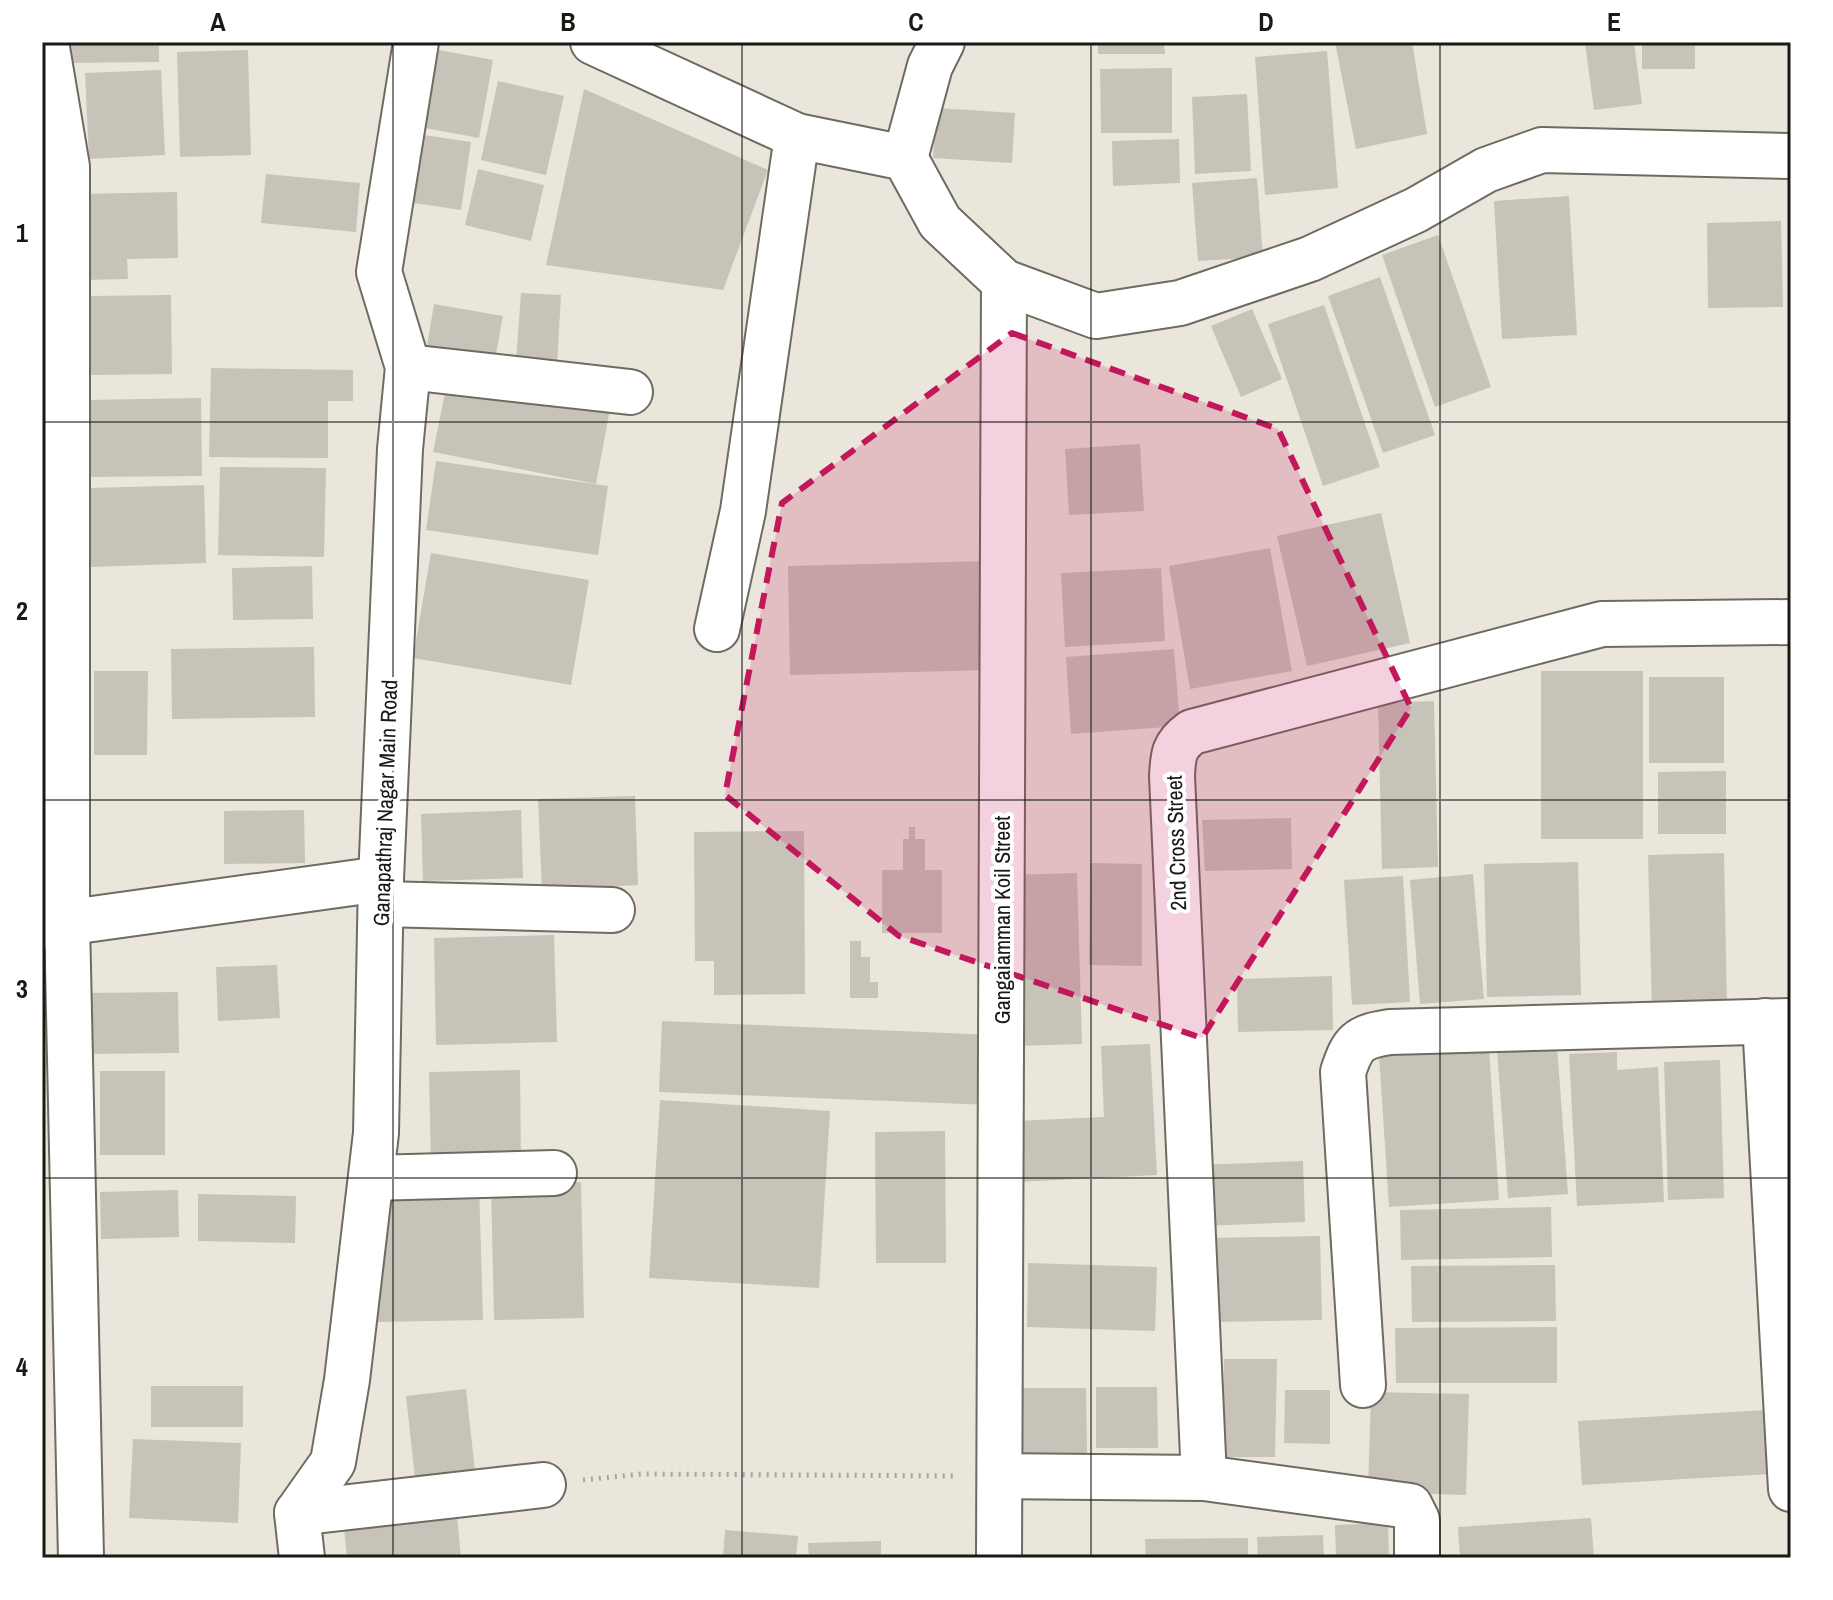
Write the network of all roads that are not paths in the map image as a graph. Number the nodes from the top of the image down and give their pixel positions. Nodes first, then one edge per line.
1 (46, 42) edge
2 (416, 42) edge
3 (593, 42) edge
4 (942, 42) edge
5 (797, 136) junction
6 (1791, 156) edge
7 (905, 158) junction
8 (1004, 282) junction
9 (408, 367) junction
10 (630, 392) dead end
11 (1791, 622) edge
12 (717, 629) dead end
13 (381, 891) junction
14 (612, 910) dead end
15 (55, 924) edge
16 (1778, 1021) edge
17 (554, 1173) dead end
18 (371, 1178) junction
19 (1363, 1385) dead end
20 (1000, 1476) junction
21 (1204, 1478) junction
22 (543, 1485) road end
23 (1791, 1489) edge
24 (297, 1513) junction
25 (81, 1558) edge
26 (302, 1558) edge
27 (999, 1558) edge
28 (1417, 1558) edge

1 - 15 street
2 - 9 street, Ganapathraj Nagar Main Road
3 - 5 street
4 - 7 street
5 - 7 street
5 - 12 street
6 - 8 street
7 - 8 street
8 - 20 street, Gangaiamman Koil Street
9 - 10 street
9 - 13 street, Ganapathraj Nagar Main Road
11 - 21 street, 2nd Cross Street
13 - 14 street
13 - 15 street
13 - 18 street, Ganapathraj Nagar Main Road
15 - 25 street
16 - 19 street
16 - 23 street
17 - 18 street
18 - 24 street, Ganapathraj Nagar Main Road
20 - 21 street
20 - 27 street, Gangaiamman Koil Street
21 - 28 street
22 - 24 street
24 - 26 street

